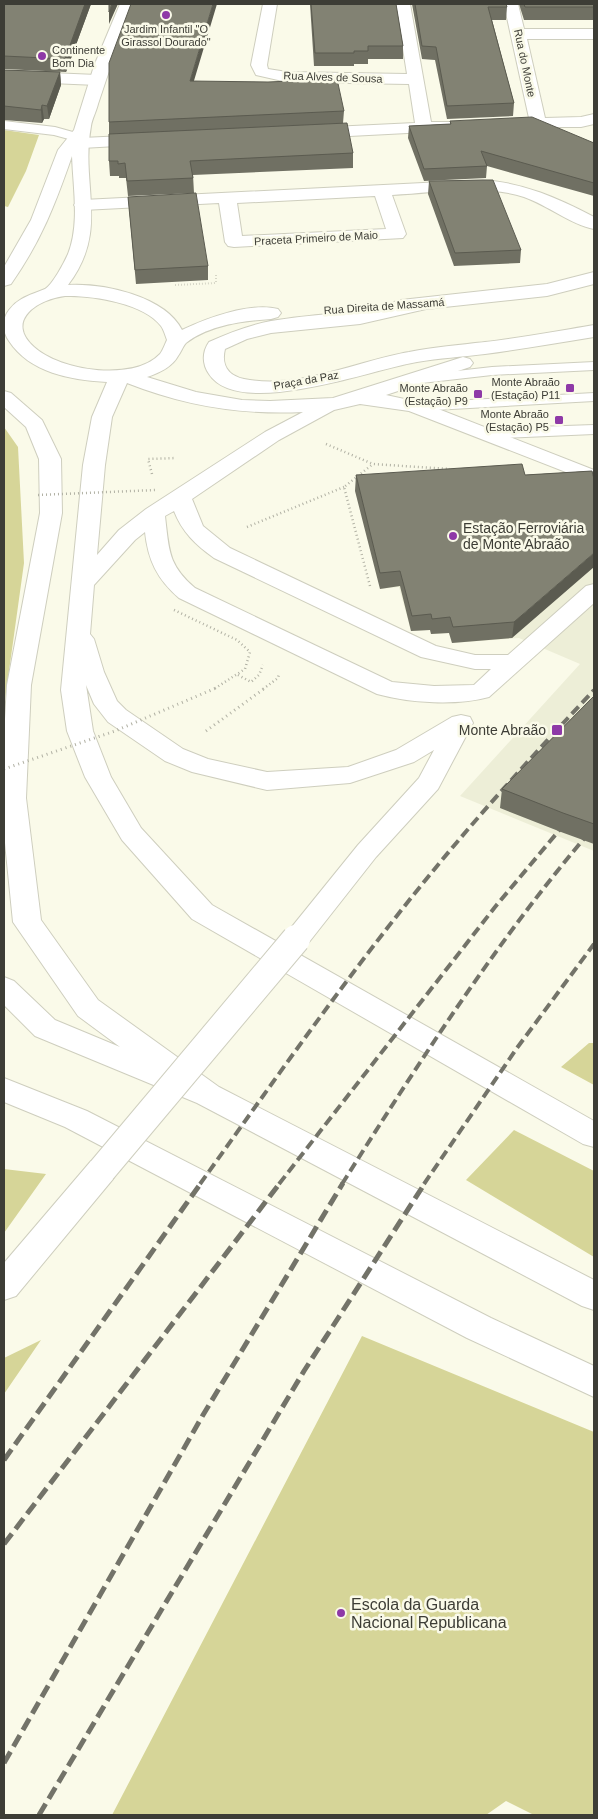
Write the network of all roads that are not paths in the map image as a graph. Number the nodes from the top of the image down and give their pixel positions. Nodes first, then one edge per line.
1 (127, 4) edge
2 (270, 4) edge
3 (403, 4) edge
4 (511, 4) edge
5 (519, 34) junction
6 (594, 34) edge
7 (4, 76) edge
8 (415, 79) junction
9 (96, 80) junction
10 (538, 122) junction
11 (590, 123) edge
12 (490, 124) edge
13 (4, 125) edge
14 (461, 126) edge
15 (424, 127) junction
16 (295, 133) edge
17 (80, 137) junction
18 (167, 139) edge
19 (382, 190) junction
20 (227, 198) junction
21 (83, 205) junction
22 (594, 224) edge
23 (594, 278) edge
24 (4, 280) edge
25 (53, 292) junction
26 (29, 302) junction
27 (419, 306) junction
28 (4, 308) edge
29 (594, 331) edge
30 (177, 340) junction
31 (520, 344) junction
32 (4, 348) edge
33 (28, 353) junction
34 (594, 366) edge
35 (124, 376) junction
36 (413, 380) junction
37 (4, 397) edge
38 (594, 397) edge
39 (357, 398) junction
40 (333, 404) junction
41 (416, 407) junction
42 (594, 429) edge
43 (483, 434) junction
44 (594, 477) edge
45 (180, 496) junction
46 (154, 514) junction
47 (84, 583) junction
48 (594, 591) edge
49 (79, 628) junction
50 (516, 662) junction
51 (480, 692) junction
52 (459, 725) junction
53 (4, 988) edge
54 (4, 1089) edge
55 (208, 1095) junction
56 (594, 1135) edge
57 (4, 1286) edge
58 (594, 1296) edge
59 (594, 1382) edge

1 - 9 street
2 - 8 street, Rua Alves de Sousa
3 - 8 street
4 - 5 street, Rua do Monte
5 - 6 street
5 - 10 street, Rua do Monte
7 - 9 street
8 - 15 street
9 - 17 street
10 - 11 street
10 - 12 street
13 - 17 lane
14 - 15 street
15 - 16 street
17 - 18 street
17 - 21 street
17 - 24 street
19 - 20 street
19 - 20 street, Praceta Primeiro de Maio
19 - 22 street
20 - 21 street
21 - 25 street
23 - 27 street, Rua Direita de Massamá
25 - 26 street
25 - 30 street
26 - 28 street
26 - 33 street
27 - 30 street, Rua Direita de Massamá
27 - 31 street, Praça da Paz
29 - 31 street
30 - 35 street
31 - 36 street, Praça da Paz
32 - 33 street
33 - 35 street
34 - 36 lane, Praça da Paz
35 - 40 street, Praça da Paz
35 - 47 street
36 - 39 street, Praça da Paz
37 - 55 street
38 - 41 lane, Praça da Paz
39 - 40 street, Praça da Paz
39 - 41 street, Praça da Paz
40 - 45 street, Praça da Paz
41 - 43 street, Praça da Paz
42 - 43 lane, Praça da Paz
43 - 44 street, Praça da Paz
45 - 46 street, Praça da Paz
45 - 50 street
46 - 47 street, Praça da Paz
46 - 51 street
47 - 49 street
48 - 50 street
49 - 52 street
49 - 56 street
50 - 51 street
51 - 52 street
52 - 57 street, bridge
53 - 55 street
54 - 59 street
55 - 58 street

